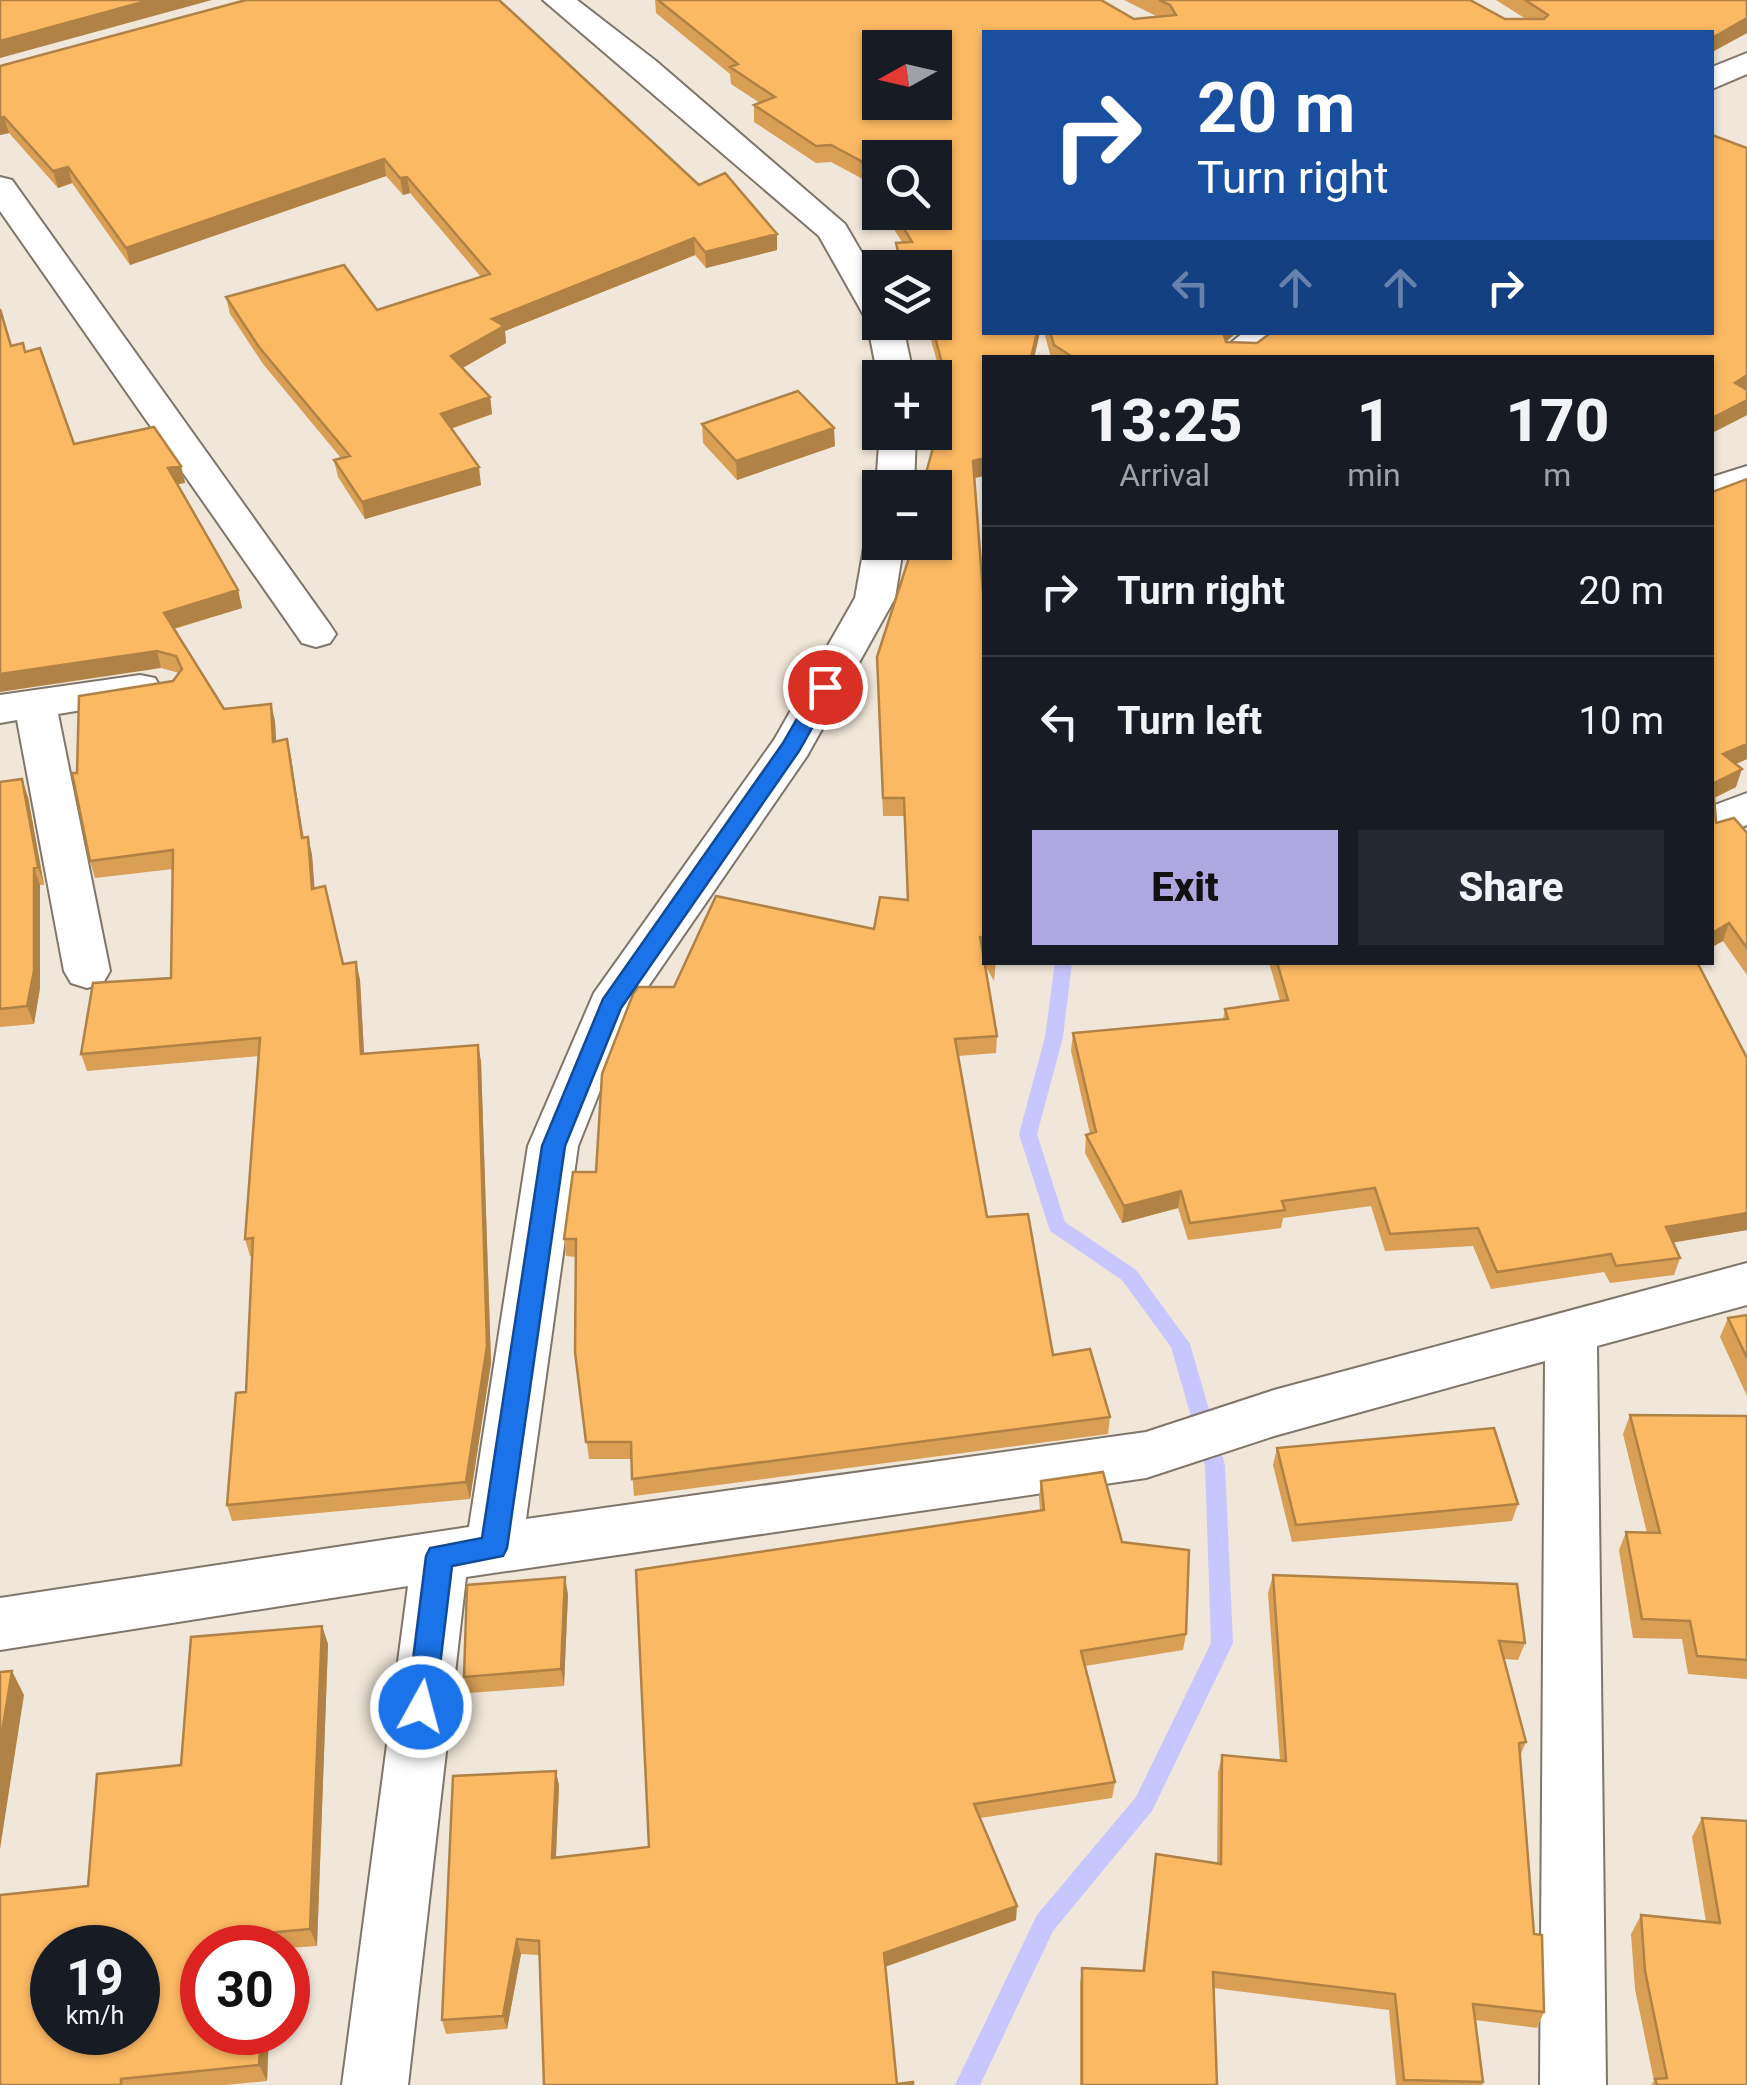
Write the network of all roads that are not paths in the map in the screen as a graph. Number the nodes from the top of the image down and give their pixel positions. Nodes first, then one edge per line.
1 (558, 0) edge
2 (1747, 62) edge
3 (1714, 79) edge
4 (0, 187) edge
5 (862, 283) edge
6 (1747, 476) edge
7 (1714, 489) edge
8 (882, 560) edge
9 (316, 634) dead end
10 (162, 685) edge
11 (17, 707) edge
12 (1747, 808) edge
13 (1714, 822) edge
14 (87, 971) dead end
15 (1747, 1284) edge
16 (1571, 1332) junction
17 (467, 1552) junction
18 (0, 1624) edge
19 (375, 2085) edge
20 (1573, 2085) edge

1 - 5 street
2 - 3 street
4 - 9 street
6 - 7 street
8 - 17 street
10 - 11 street
11 - 14 street
12 - 13 street
15 - 16 street
16 - 17 street
16 - 20 street
17 - 18 street
17 - 19 street

